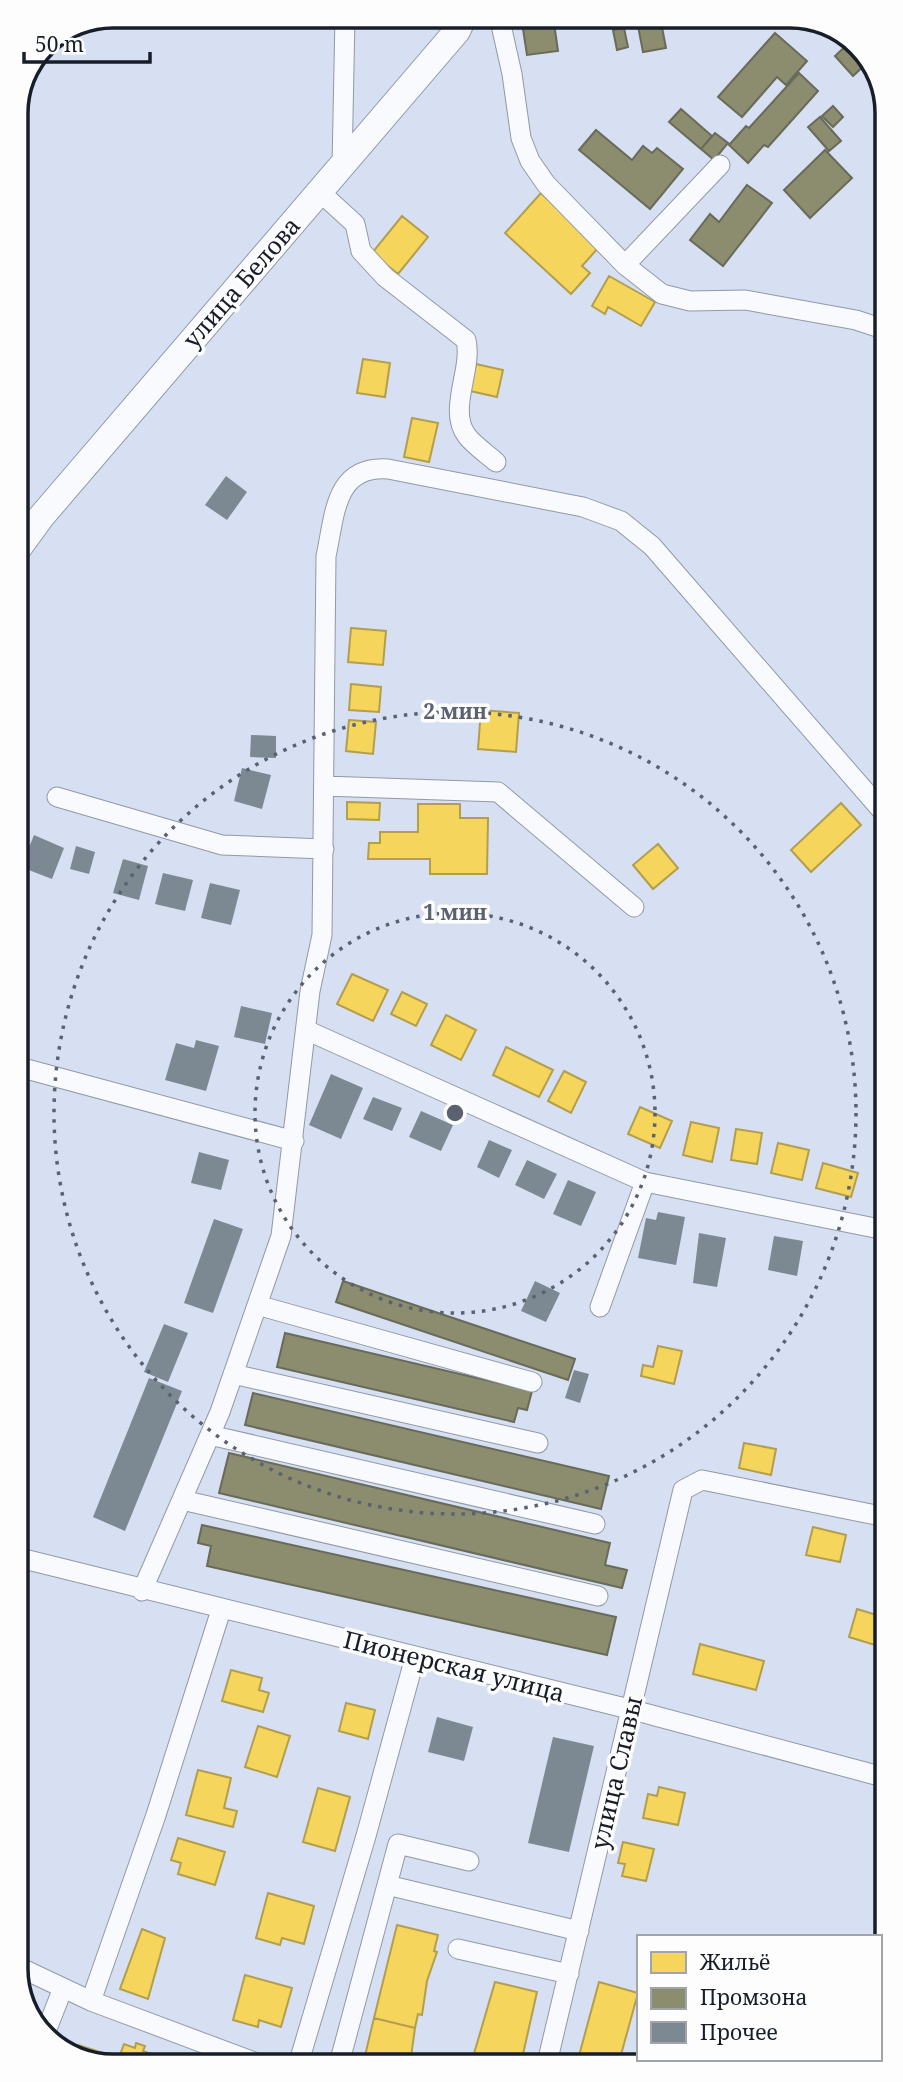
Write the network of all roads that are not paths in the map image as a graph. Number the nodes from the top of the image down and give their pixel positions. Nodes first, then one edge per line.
1 (345, 28) edge
2 (458, 28) edge
3 (502, 28) edge
4 (720, 165) dead end
5 (342, 167) junction
6 (320, 192) junction
7 (625, 265) junction
8 (875, 326) edge
9 (496, 462) dead end
10 (28, 535) edge
11 (324, 786) junction
12 (57, 797) dead end
13 (875, 803) edge
14 (324, 849) junction
15 (634, 907) dead end
16 (306, 1030) junction
17 (28, 1069) edge
18 (294, 1141) junction
19 (645, 1182) junction
20 (875, 1228) edge
21 (257, 1305) junction
22 (600, 1307) dead end
23 (233, 1374) junction
24 (532, 1382) dead end
25 (210, 1435) junction
26 (538, 1443) dead end
27 (182, 1500) junction
28 (875, 1515) edge
29 (595, 1524) dead end
30 (28, 1560) edge
31 (142, 1591) junction
32 (598, 1597) dead end
33 (221, 1610) junction
34 (415, 1657) junction
35 (633, 1710) junction
36 (875, 1769) edge
37 (469, 1861) dead end
38 (387, 1885) junction
39 (579, 1930) junction
40 (458, 1949) dead end
41 (28, 1971) edge
42 (569, 1973) junction
43 (63, 1988) junction
44 (91, 2001) junction
45 (49, 2024) edge
46 (233, 2054) edge
47 (301, 2054) edge
48 (342, 2054) edge
49 (549, 2054) edge

1 - 5 street
2 - 5 main road, улица Белова
3 - 7 street
4 - 7 street
5 - 6 main road, улица Белова
6 - 9 street
6 - 10 main road, улица Белова
7 - 8 street
11 - 13 street
11 - 14 street
11 - 15 street
12 - 14 street
14 - 16 street
16 - 18 street
16 - 19 street
17 - 18 street
18 - 21 street
19 - 20 street
19 - 22 street
21 - 23 street
21 - 24 street
23 - 25 street
23 - 26 street
25 - 27 street
25 - 29 street
27 - 31 street
27 - 32 street
28 - 35 street, улица Славы
30 - 31 street, Пионерская улица
31 - 33 street, Пионерская улица
33 - 34 street, Пионерская улица
33 - 44 street
34 - 35 street, Пионерская улица
34 - 47 street
35 - 36 street, Пионерская улица
35 - 39 street, улица Славы
37 - 38 street
38 - 39 street
38 - 48 street
39 - 42 street, улица Славы
40 - 42 street
41 - 43 street
42 - 49 street, улица Славы
43 - 44 street
43 - 45 street
44 - 46 street

